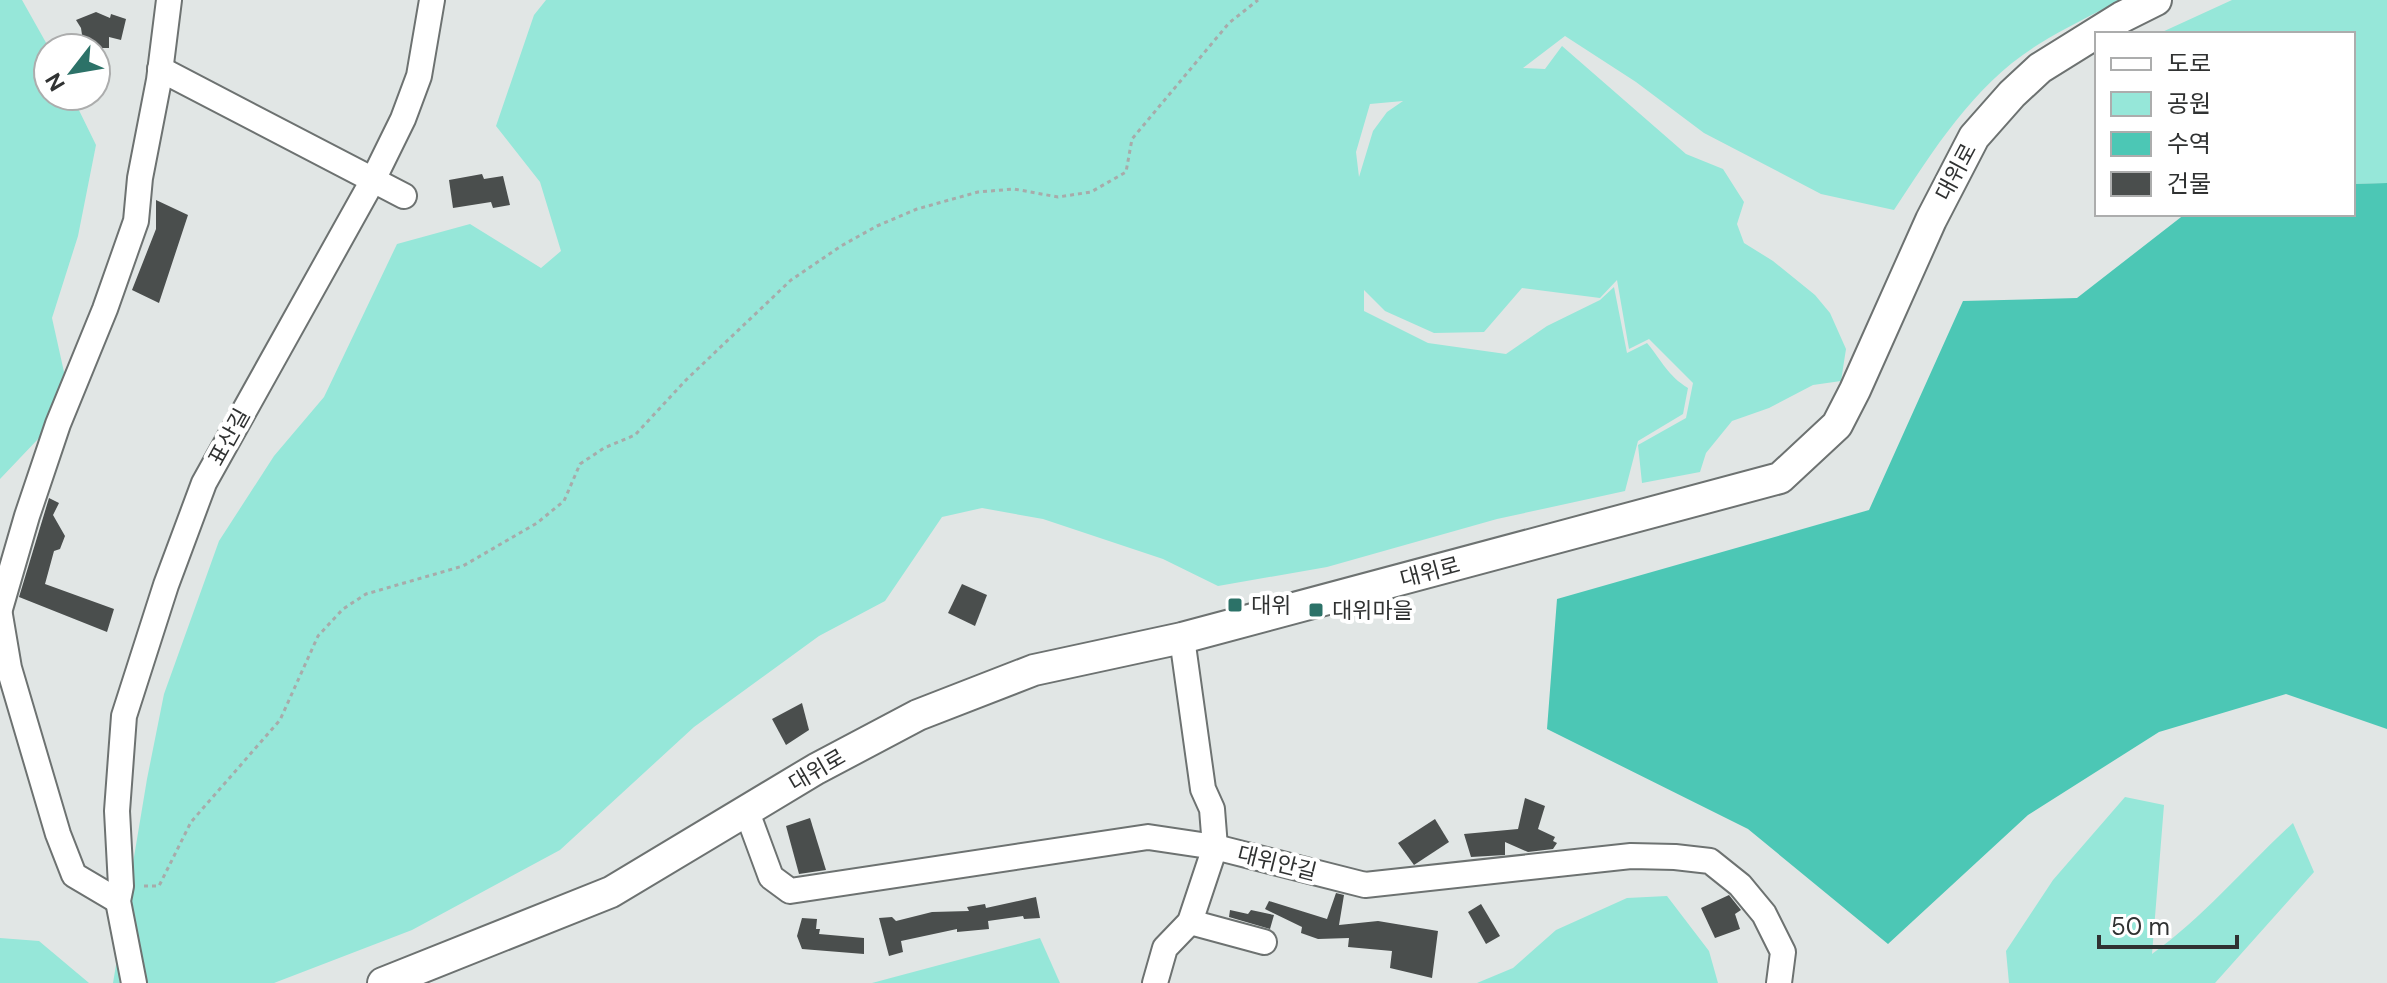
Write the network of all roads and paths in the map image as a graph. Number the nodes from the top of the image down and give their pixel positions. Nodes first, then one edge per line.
1 (169, 0) edge
2 (432, 0) edge
3 (1258, 0) edge
4 (2156, 0) edge
5 (2098, 32) edge
6 (2095, 34) edge
7 (160, 69) junction
8 (373, 180) junction
9 (404, 196) dead end
10 (0, 609) edge
11 (0, 615) edge
12 (1182, 638) junction
13 (747, 812) junction
14 (1215, 847) junction
15 (119, 894) junction
16 (1190, 922) junction
17 (1264, 942) dead end
18 (134, 983) edge
19 (383, 983) edge
20 (1155, 983) edge
21 (1779, 983) edge

1 - 7 street
2 - 8 street, 표산길
3 - 15 path
4 - 5 main road, 대위로
6 - 12 main road, 대위로
7 - 8 street
7 - 10 street
8 - 9 street
8 - 15 street, 표산길
11 - 15 street
12 - 13 main road, 대위로
12 - 14 street
13 - 14 street, 대위안길
13 - 19 main road, 대위로
14 - 16 street
14 - 21 street, 대위안길
15 - 18 street, 표산길
16 - 17 street
16 - 20 street

